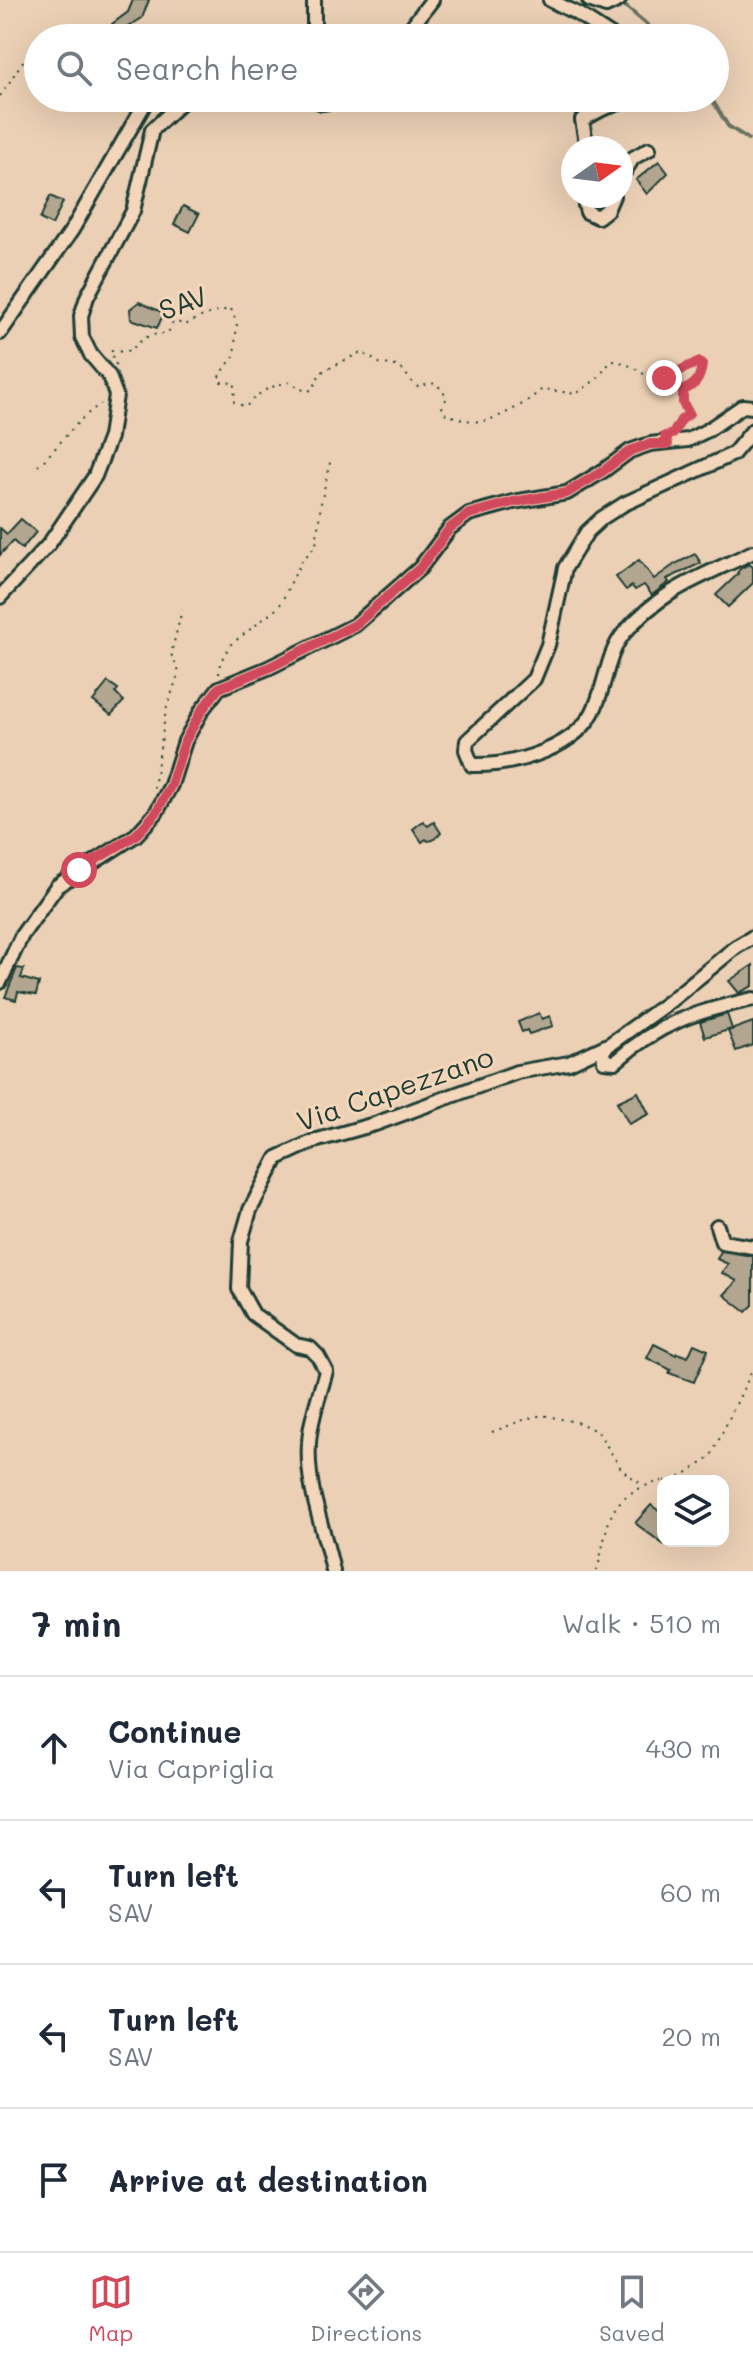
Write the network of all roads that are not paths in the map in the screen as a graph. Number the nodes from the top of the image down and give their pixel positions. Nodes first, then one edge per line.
1 (314, 0) edge
2 (432, 0) edge
3 (550, 0) edge
4 (589, 0) edge
5 (618, 1) edge
6 (314, 24) edge
7 (414, 24) edge
8 (593, 24) edge
9 (140, 112) edge
10 (171, 112) edge
11 (597, 112) edge
12 (585, 136) edge
13 (649, 149) dead end
14 (633, 158) edge
15 (586, 208) edge
16 (608, 208) edge
17 (0, 333) edge
18 (753, 407) edge
19 (753, 430) edge
20 (753, 552) edge
21 (0, 597) edge
22 (753, 937) edge
23 (0, 982) edge
24 (753, 999) edge
25 (610, 1044) junction
26 (717, 1226) dead end
27 (753, 1247) edge
28 (333, 1571) edge

1 - 6 street
2 - 7 street
3 - 8 street
4 - 5 street
9 - 17 street
10 - 21 street
11 - 12 street
13 - 14 street
15 - 16 street
18 - 23 street
19 - 20 street
22 - 25 street, Via Capezzano
24 - 25 street
25 - 28 street, Via Capezzano
26 - 27 street

